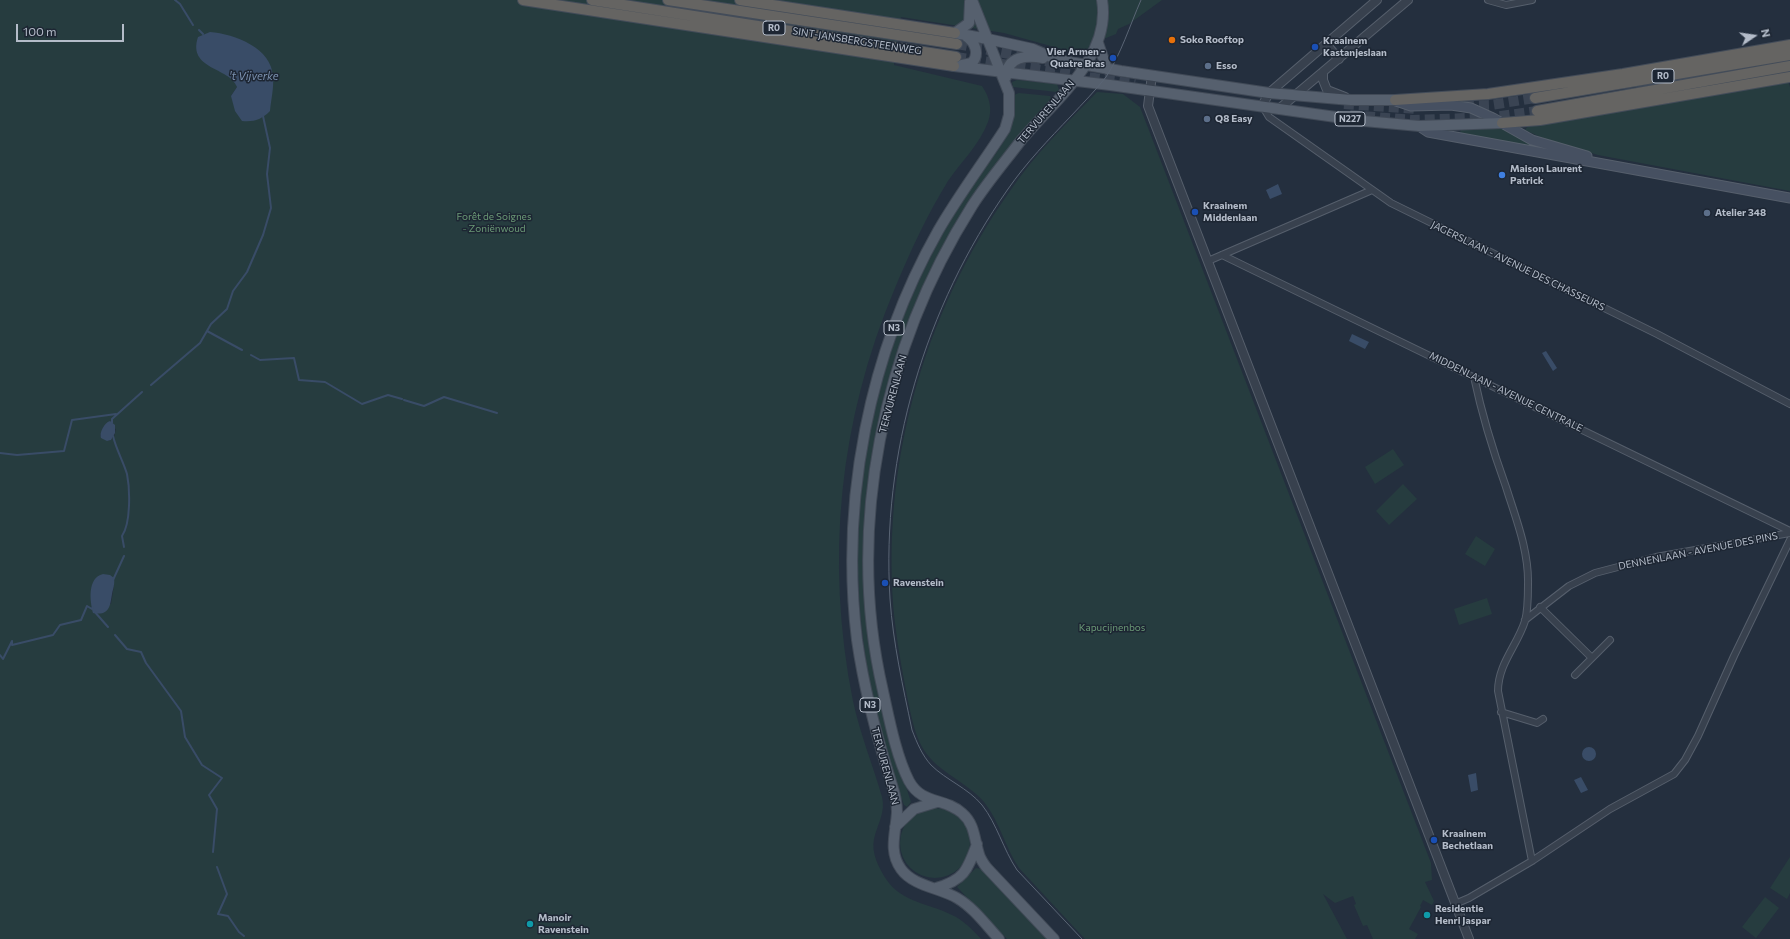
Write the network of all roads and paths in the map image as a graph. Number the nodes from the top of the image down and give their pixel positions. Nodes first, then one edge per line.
1 (523, 0) edge
2 (592, 0) edge
3 (668, 0) edge
4 (740, 0) edge
5 (971, 0) edge
6 (1102, 0) edge
7 (1377, 0) edge
8 (1408, 0) edge
9 (1488, 0) edge
10 (1532, 0) edge
11 (954, 33) junction
12 (966, 36) junction
13 (988, 38) junction
14 (1098, 43) junction
15 (957, 44) tunnel mouth
16 (1326, 44) junction
17 (1790, 45) edge
18 (1790, 55) edge
19 (1339, 59) junction
20 (1058, 60) junction
21 (955, 61) junction
22 (1084, 65) junction
23 (1790, 66) edge
24 (1107, 69) junction
25 (1004, 71) junction
26 (1323, 72) junction
27 (1152, 75) junction
28 (1790, 77) edge
29 (1074, 80) junction
30 (1150, 90) junction
31 (1269, 92) junction
32 (1295, 95) junction
33 (1535, 98) tunnel mouth
34 (1351, 100) junction
35 (1395, 100) junction
36 (1262, 106) junction
37 (1280, 108) junction
38 (1537, 111) tunnel mouth
39 (1524, 122) junction
40 (1502, 123) junction
41 (1419, 126) junction
42 (1522, 134) junction
43 (1601, 163) junction
44 (1372, 190) junction
45 (1790, 198) edge
46 (1222, 255) junction
47 (1208, 261) junction
48 (1474, 376) junction
49 (1790, 404) edge
50 (1790, 532) edge
51 (1790, 540) edge
52 (1540, 607) junction
53 (1525, 620) junction
54 (1610, 640) dead end
55 (1592, 658) junction
56 (1574, 676) dead end
57 (1502, 712) junction
58 (1543, 719) dead end
59 (937, 802) junction
60 (895, 827) junction
61 (977, 844) junction
62 (1532, 861) junction
63 (936, 888) junction
64 (1455, 904) junction
65 (999, 939) edge
66 (1054, 939) edge
67 (1469, 939) edge

1 - 21 highway
2 - 21 highway, SINT-JANSBERGSTEENWEG / R0
3 - 15 highway, SINT-JANSBERGSTEENWEG / R0
4 - 11 highway
5 - 11 main road
5 - 13 main road
6 - 14 main road, TERVURENLAAN / N3
7 - 16 street
8 - 19 street
9 - 10 street
11 - 12 main road
12 - 13 main road
12 - 21 main road
13 - 20 main road
13 - 25 main road
14 - 22 main road, TERVURENLAAN / N3
14 - 24 main road
16 - 19 street
16 - 31 street
17 - 35 highway
18 - 33 highway, R0
19 - 26 street
20 - 22 main road, N227
20 - 25 main road, N227
21 - 25 main road
22 - 24 main road, N227
22 - 29 main road, TERVURENLAAN / N3
23 - 38 highway, R0
24 - 27 main road, N227
25 - 29 main road, N227
25 - 60 main road, TERVURENLAAN / N3
26 - 32 street
26 - 34 street
27 - 30 street
27 - 31 main road, N227
28 - 39 highway
29 - 30 main road, N227
29 - 59 main road, TERVURENLAAN / N3
30 - 36 main road, N227
30 - 47 street
31 - 32 main road, N227
31 - 36 street
32 - 34 main road, N227
32 - 37 street
34 - 35 main road, N227
35 - 40 main road, N227
36 - 37 main road, N227
36 - 44 street, JAGERSLAAN - AVENUE DES CHASSEURS
37 - 41 main road, N227
39 - 40 highway
39 - 42 main road
40 - 41 main road
40 - 42 main road, N227
41 - 43 main road, N227
42 - 43 main road, N227
43 - 45 main road, N227
44 - 46 street
44 - 49 street, JAGERSLAAN - AVENUE DES CHASSEURS
46 - 47 street
46 - 48 street, MIDDENLAAN - AVENUE CENTRALE
47 - 64 street
48 - 50 street, MIDDENLAAN - AVENUE CENTRALE
48 - 53 street
50 - 52 street, DENNENLAAN - AVENUE DES PINS
51 - 62 street
52 - 53 street, DENNENLAAN - AVENUE DES PINS
52 - 55 street
53 - 57 street
54 - 55 street
55 - 56 street
57 - 58 street
57 - 62 street
59 - 60 main road, TERVURENLAAN
59 - 61 main road, TERVURENLAAN / N3
60 - 63 main road, TERVURENLAAN / N3
61 - 63 main road
61 - 66 main road, TERVURENLAAN / N3
62 - 64 street
63 - 65 main road, TERVURENLAAN / N3
64 - 67 street

